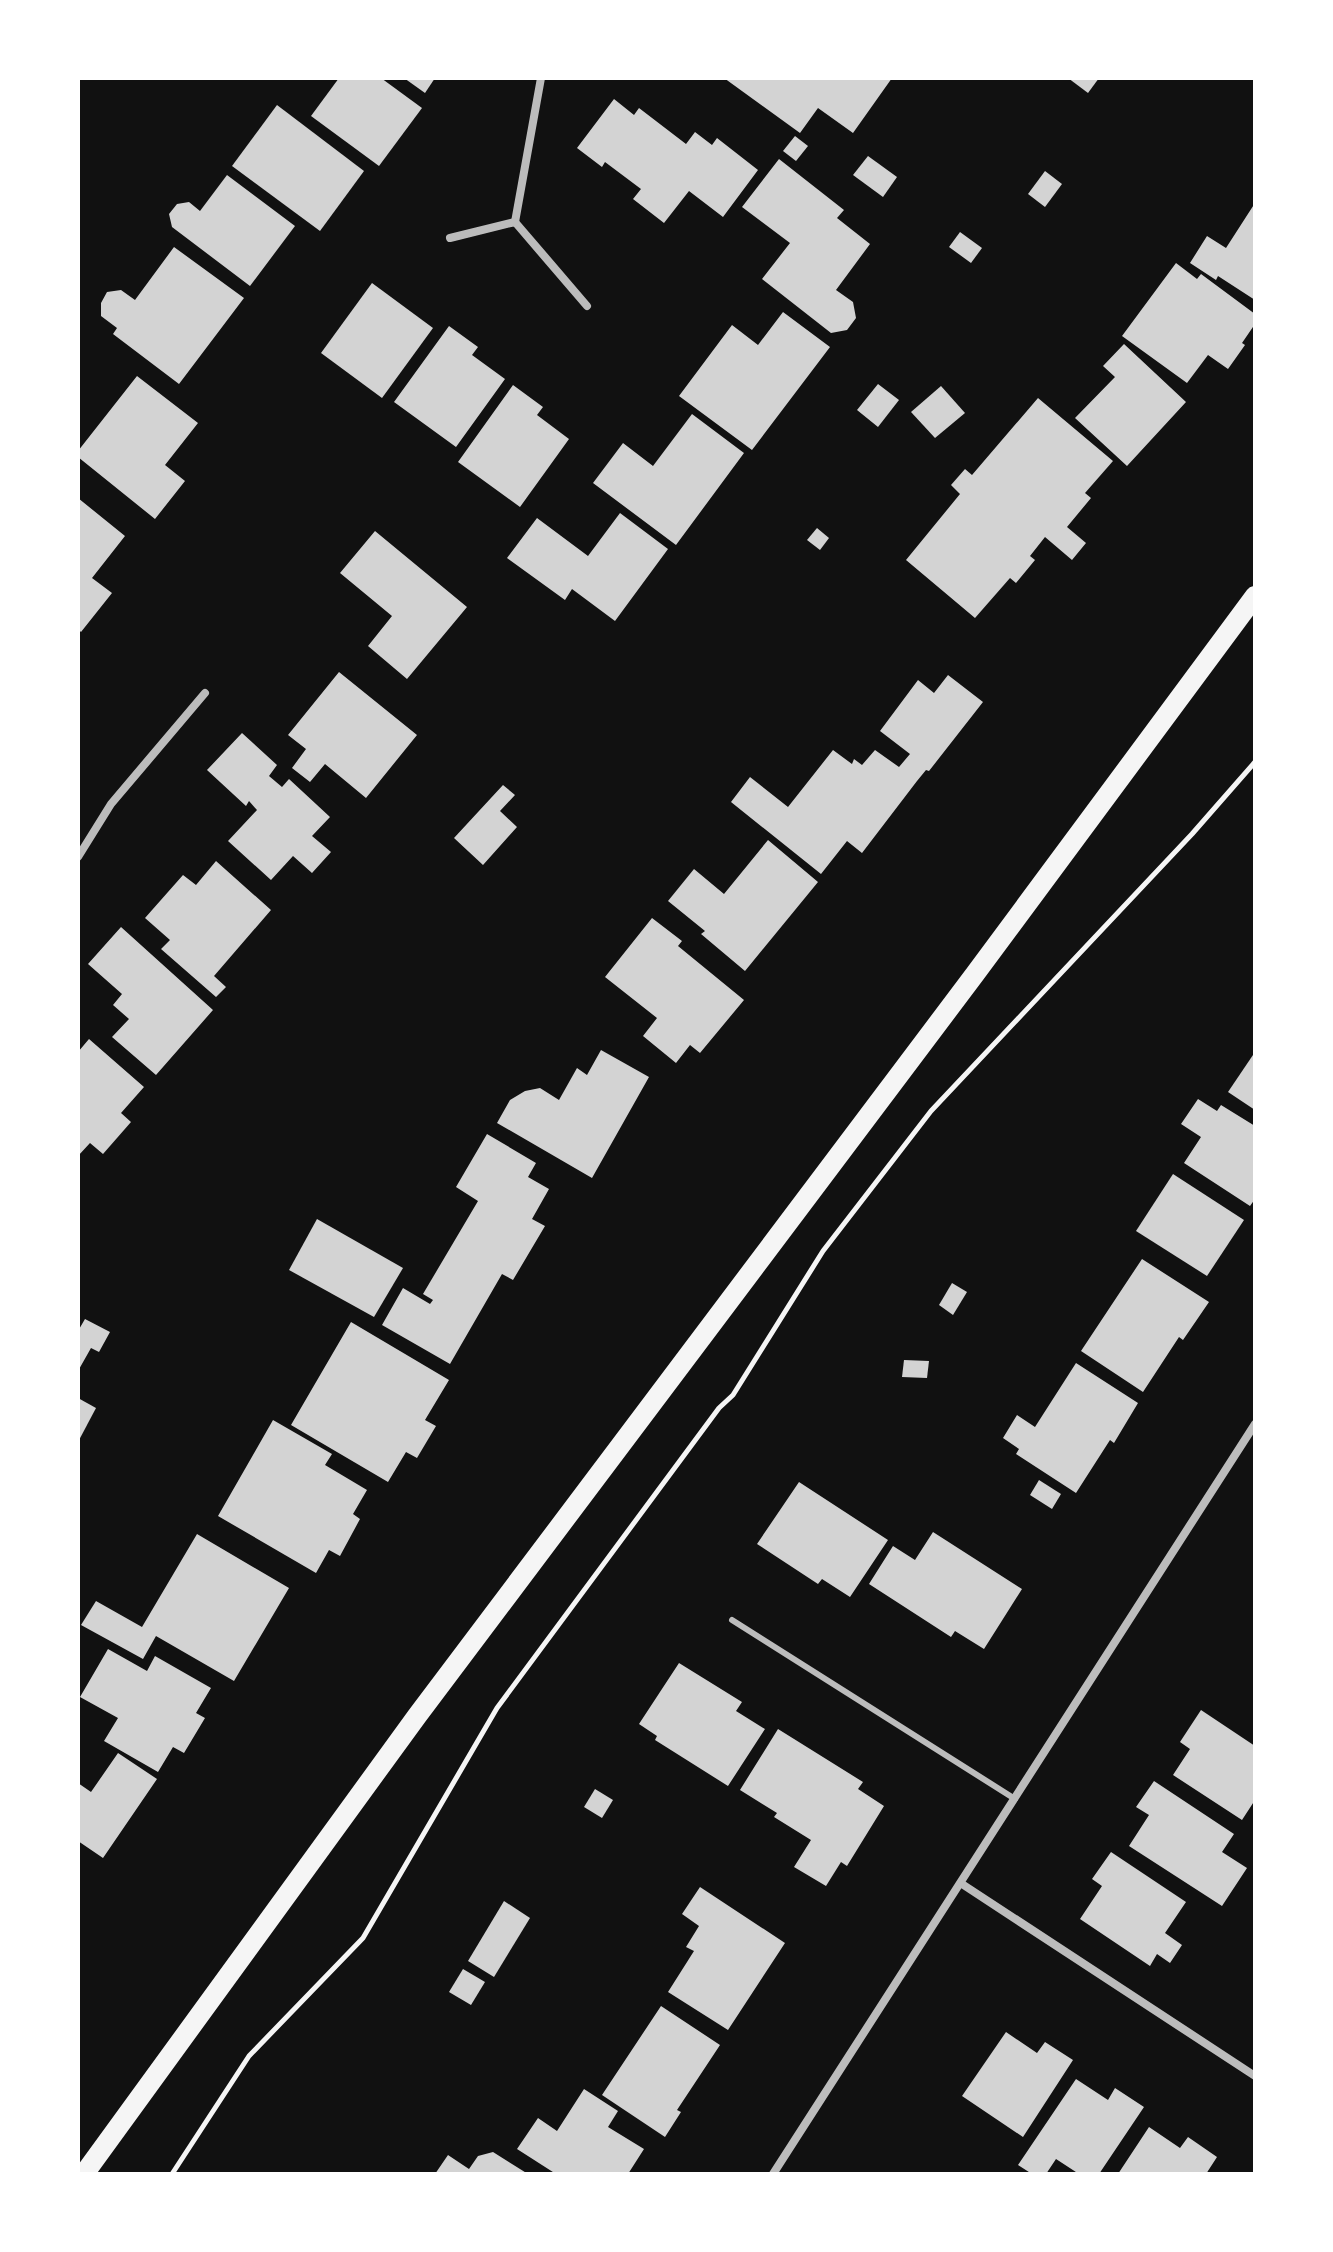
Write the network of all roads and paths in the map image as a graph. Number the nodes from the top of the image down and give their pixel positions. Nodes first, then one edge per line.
1 (541, 78) edge
2 (515, 222) junction
3 (450, 238) dead end
4 (587, 306) dead end
5 (1255, 596) edge
6 (205, 693) dead end
7 (1255, 762) edge
8 (78, 857) edge
9 (1255, 1424) edge
10 (732, 1620) dead end
11 (1015, 1799) junction
12 (962, 1884) junction
13 (1255, 2076) edge
14 (84, 2174) edge
15 (172, 2174) edge
16 (773, 2174) edge

1 - 2 street
2 - 3 street
2 - 4 street
5 - 14 main road
6 - 8 street
7 - 15 path
9 - 11 street
10 - 11 lane
11 - 12 street
12 - 13 street
12 - 16 street

